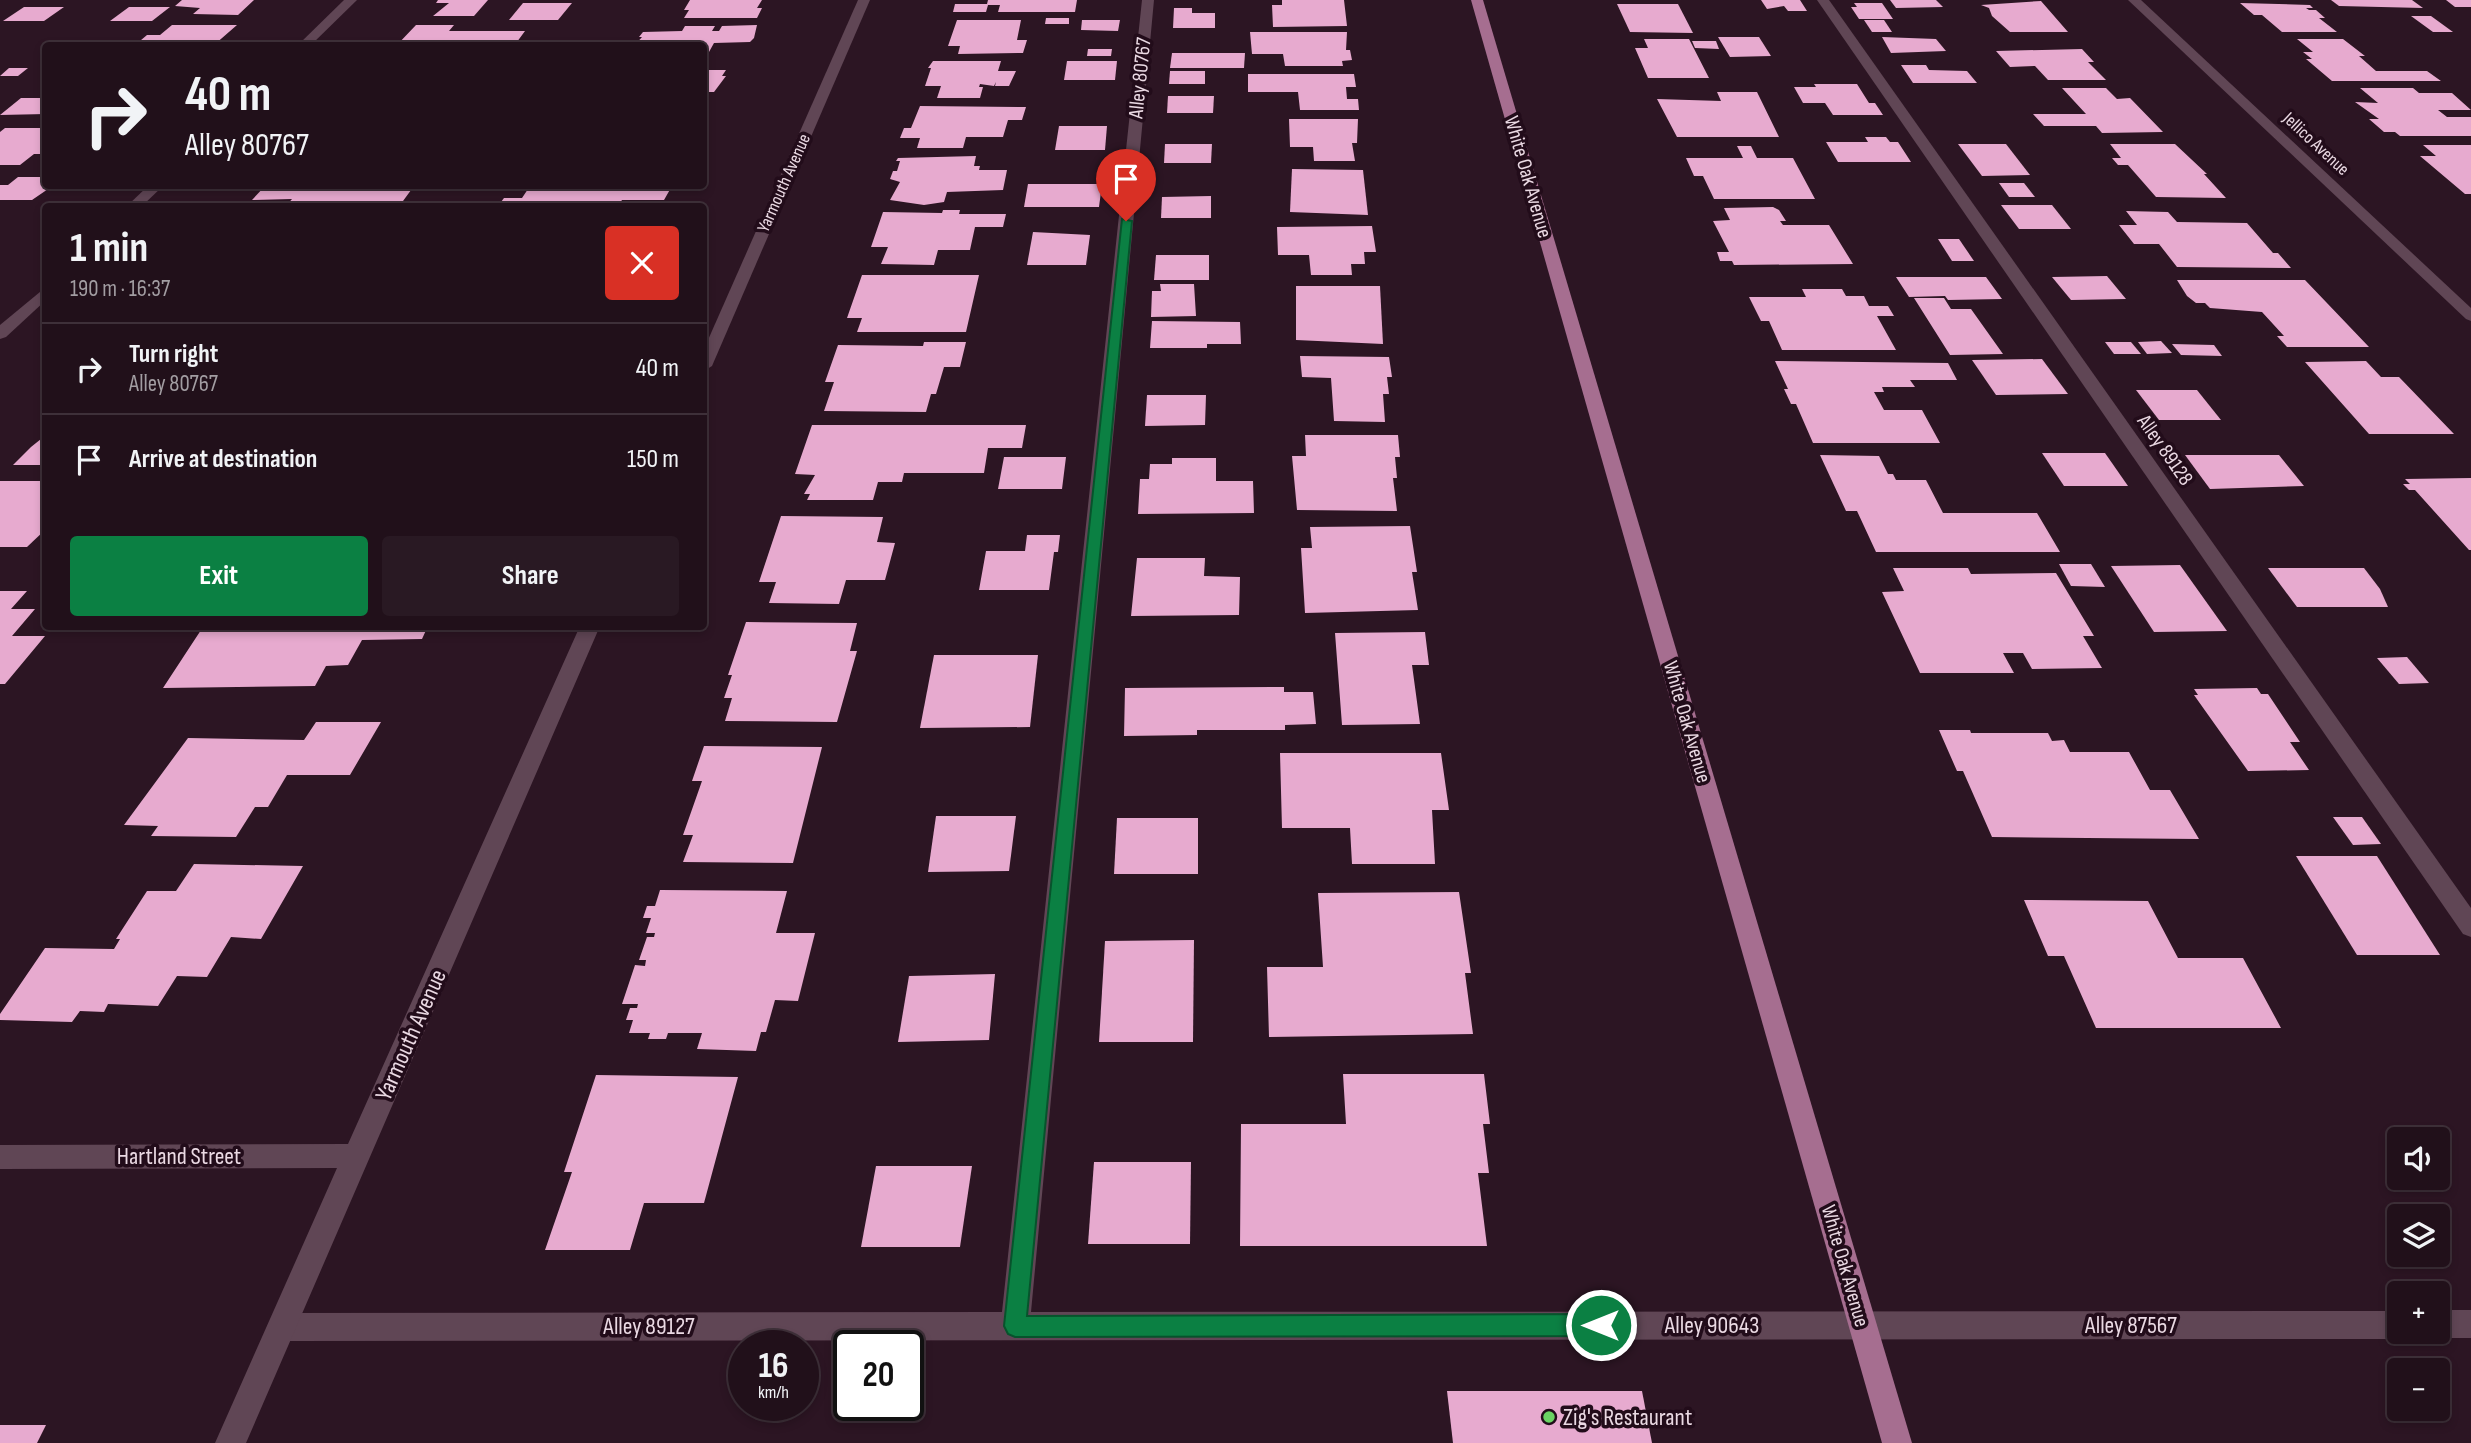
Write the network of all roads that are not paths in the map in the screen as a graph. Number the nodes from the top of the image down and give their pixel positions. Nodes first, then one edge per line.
1 (351, 0) edge
2 (863, 0) edge
3 (1148, 0) edge
4 (1477, 0) edge
5 (1823, 0) edge
6 (2134, 0) edge
7 (307, 42) edge
8 (153, 189) edge
9 (137, 203) edge
10 (42, 295) edge
11 (2471, 316) edge
12 (0, 334) edge
13 (707, 359) edge
14 (588, 630) edge
15 (2471, 927) edge
16 (358, 1156) junction
17 (0, 1157) edge
18 (2450, 1324) edge
19 (2471, 1324) edge
20 (1862, 1325) junction
21 (2387, 1325) edge
22 (282, 1326) junction
23 (1015, 1326) junction
24 (230, 1443) edge
25 (1897, 1443) edge

1 - 7 street
2 - 13 street, Yarmouth Avenue
3 - 23 street, Alley 80767
4 - 20 main road, White Oak Avenue
5 - 15 street, Alley 89128
6 - 11 street, Jellico Avenue
8 - 9 street
10 - 12 street
14 - 16 street, Yarmouth Avenue
16 - 17 street, Hartland Street
16 - 22 street, Yarmouth Avenue
18 - 19 street
20 - 21 street, Alley 87567
20 - 23 street, Alley 90643
20 - 25 main road, White Oak Avenue
22 - 23 street, Alley 89127
22 - 24 street, Yarmouth Avenue

